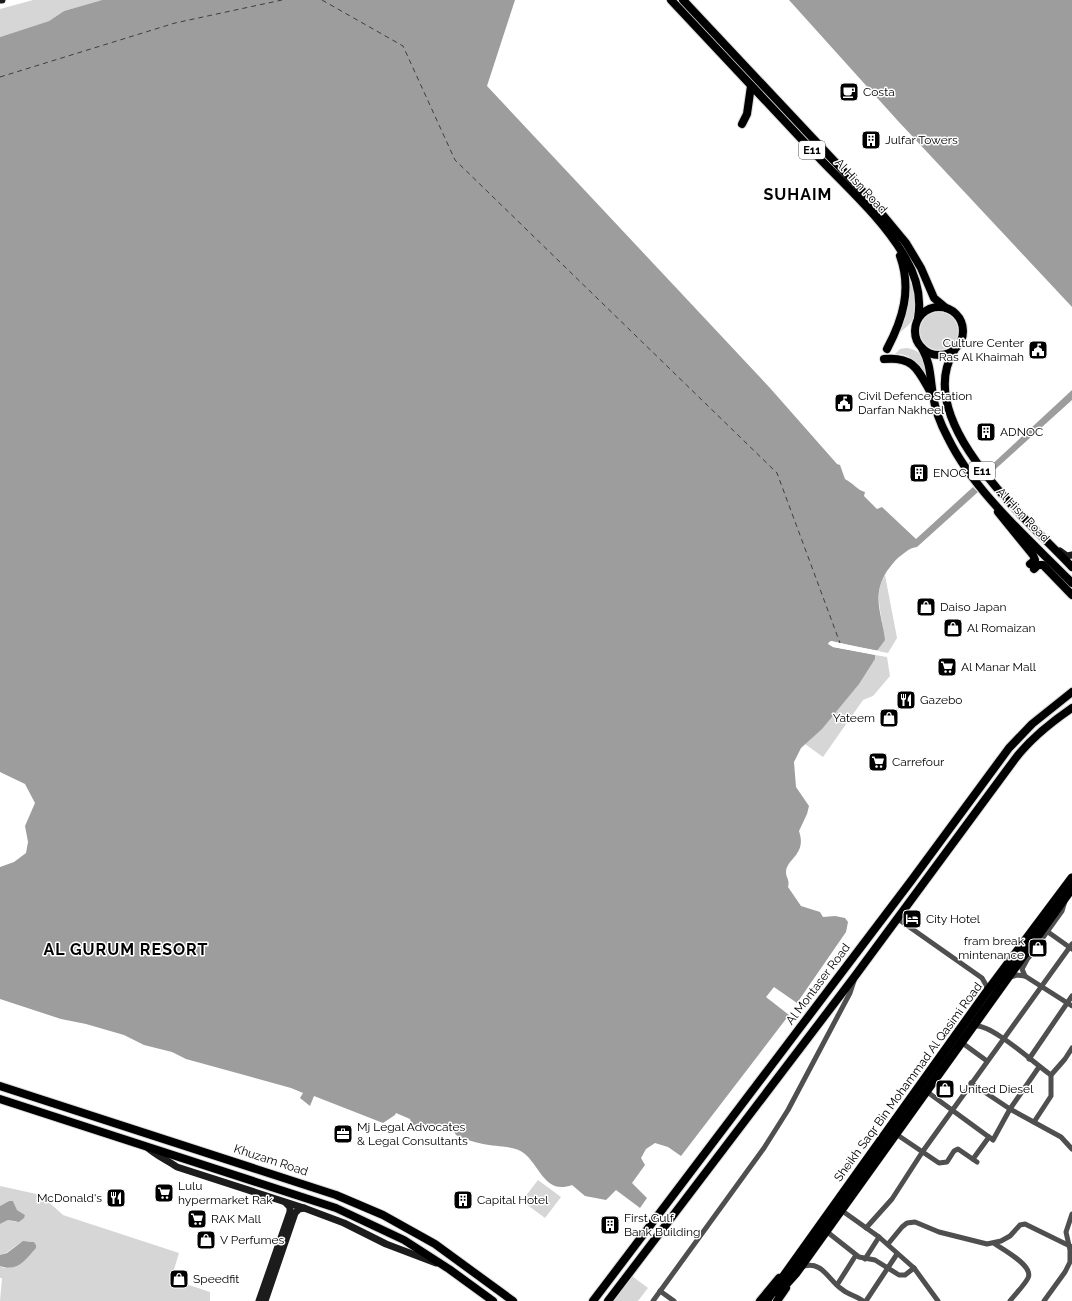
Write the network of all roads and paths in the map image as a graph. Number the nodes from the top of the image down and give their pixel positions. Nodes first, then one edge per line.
1 (671, 0) edge
2 (683, 0) edge
3 (751, 86) junction
4 (742, 124) dead end
5 (890, 236) junction
6 (946, 308) junction
7 (918, 318) junction
8 (922, 348) junction
9 (887, 349) dead end
10 (954, 351) junction
11 (884, 359) dead end
12 (933, 396) junction
13 (991, 499) junction
14 (1020, 530) junction
15 (1052, 546) junction
16 (1072, 556) edge
17 (1072, 567) edge
18 (1072, 573) edge
19 (1072, 583) edge
20 (1072, 595) edge
21 (1072, 692) edge
22 (1072, 708) edge
23 (1020, 735) junction
24 (1015, 759) junction
25 (1072, 878) edge
26 (1072, 888) edge
27 (1065, 898) junction
28 (898, 919) junction
29 (1048, 932) junction
30 (1071, 947) edge
31 (1029, 952) junction
32 (855, 976) junction
33 (1025, 976) junction
34 (982, 978) junction
35 (1008, 978) junction
36 (997, 980) junction
37 (1042, 986) junction
38 (986, 993) junction
39 (1072, 996) edge
40 (1070, 1004) edge
41 (981, 1015) junction
42 (973, 1026) junction
43 (984, 1026) junction
44 (1004, 1039) junction
45 (962, 1042) junction
46 (1072, 1048) edge
47 (1029, 1059) junction
48 (987, 1061) junction
49 (1038, 1067) junction
50 (1051, 1075) junction
51 (972, 1083) junction
52 (0, 1086) edge
53 (925, 1091) junction
54 (0, 1099) edge
55 (1010, 1109) junction
56 (952, 1110) junction
57 (1034, 1122) junction
58 (896, 1134) junction
59 (989, 1137) junction
60 (145, 1145) junction
61 (1072, 1149) edge
62 (923, 1151) junction
63 (286, 1203) junction
64 (304, 1208) junction
65 (841, 1210) junction
66 (1072, 1214) edge
67 (866, 1228) junction
68 (826, 1231) junction
69 (879, 1237) junction
70 (404, 1240) junction
71 (888, 1244) junction
72 (995, 1244) junction
73 (437, 1245) junction
74 (1070, 1246) edge
75 (809, 1254) junction
76 (897, 1254) junction
77 (856, 1255) junction
78 (866, 1259) junction
79 (812, 1265) junction
80 (449, 1268) junction
81 (888, 1268) junction
82 (914, 1268) junction
83 (795, 1269) junction
84 (611, 1278) junction
85 (837, 1285) junction
86 (660, 1291) junction
87 (259, 1301) edge
88 (266, 1301) edge
89 (493, 1301) edge
90 (513, 1301) edge
91 (587, 1301) edge
92 (593, 1301) edge
93 (608, 1301) edge
94 (653, 1301) edge
95 (674, 1301) edge
96 (760, 1301) edge
97 (766, 1301) edge
98 (773, 1301) edge
99 (778, 1301) edge
100 (863, 1301) edge
101 (866, 1301) edge
102 (938, 1301) edge
103 (1010, 1301) edge
104 (1044, 1301) edge

1 - 3 main road, Al Hisn Road / E11
2 - 6 main road, Al Hisn Road / E11
3 - 4 main road
3 - 5 main road, Al Hisn Road / E11
5 - 7 main road, Al Hisn Road / E11
5 - 9 main road
6 - 7 main road
6 - 10 main road
7 - 8 main road
8 - 10 main road
8 - 12 main road, Al Hisn Road / E11
10 - 15 main road, Al Hisn Road / E11
11 - 12 main road
12 - 13 main road, Al Hisn Road / E11
13 - 14 main road, Al Hisn Road / E11
13 - 20 main road
14 - 18 main road
14 - 19 main road, Al Hisn Road / E11
15 - 16 street
15 - 17 main road, Al Hisn Road / E11
21 - 23 main road, Al Montaser Road
22 - 24 main road, Al Montaser Road
23 - 24 main road
23 - 84 main road, Al Montaser Road
24 - 28 main road, Al Montaser Road
25 - 36 highway, Sheikh Saqr Bin Mohammad Al Qasimi Road
26 - 27 highway, Sheikh Saqr Bin Mohammad Al Qasimi Road
27 - 29 street
27 - 31 highway, Sheikh Saqr Bin Mohammad Al Qasimi Road
28 - 32 main road, Al Montaser Road
28 - 34 street
29 - 30 street
29 - 31 street
30 - 37 street
31 - 33 street
31 - 35 highway, Sheikh Saqr Bin Mohammad Al Qasimi Road
32 - 86 street
32 - 93 main road, Al Montaser Road
33 - 35 street
33 - 37 street
34 - 36 street
34 - 38 street
35 - 41 highway, Sheikh Saqr Bin Mohammad Al Qasimi Road
36 - 38 highway, Sheikh Saqr Bin Mohammad Al Qasimi Road
37 - 40 street
37 - 44 street
38 - 83 highway, Sheikh Saqr Bin Mohammad Al Qasimi Road
39 - 40 street
40 - 47 street
41 - 42 highway, Sheikh Saqr Bin Mohammad Al Qasimi Road
41 - 43 street
42 - 43 street
42 - 45 highway, Sheikh Saqr Bin Mohammad Al Qasimi Road
43 - 44 street
44 - 47 street
44 - 48 street
45 - 48 street
45 - 53 highway, Sheikh Saqr Bin Mohammad Al Qasimi Road
46 - 50 street
47 - 49 street
48 - 51 street
49 - 50 street
49 - 55 street
50 - 57 street
51 - 55 street
51 - 56 street
52 - 73 main road, Khuzam Road
53 - 56 street
53 - 58 highway, Sheikh Saqr Bin Mohammad Al Qasimi Road
54 - 60 main road, Khuzam Road
55 - 57 street
55 - 59 street
56 - 59 street
56 - 62 street
57 - 61 street
58 - 62 street
58 - 65 highway, Sheikh Saqr Bin Mohammad Al Qasimi Road
59 - 62 street
60 - 63 street
60 - 70 main road, Khuzam Road
62 - 67 street
63 - 64 street
63 - 87 street
64 - 80 street
64 - 88 street
65 - 67 street
65 - 68 highway, Sheikh Saqr Bin Mohammad Al Qasimi Road
66 - 74 street
67 - 69 street
68 - 75 highway, Sheikh Saqr Bin Mohammad Al Qasimi Road
68 - 77 street
69 - 71 street
69 - 78 street
70 - 73 main road
70 - 80 main road, Khuzam Road
71 - 72 street
71 - 76 street
72 - 74 street
72 - 103 street
73 - 90 main road, Khuzam Road
74 - 104 street
75 - 79 street
75 - 83 highway, Sheikh Saqr Bin Mohammad Al Qasimi Road
76 - 81 street
76 - 82 street
77 - 78 street
77 - 85 street
78 - 81 street
79 - 83 street
79 - 85 street
80 - 89 main road, Khuzam Road
81 - 82 street
81 - 101 street
82 - 102 street
83 - 96 main road
83 - 97 highway, Sheikh Saqr Bin Mohammad Al Qasimi Road
83 - 98 highway, Sheikh Saqr Bin Mohammad Al Qasimi Road
83 - 99 main road
84 - 91 main road
84 - 92 main road, Al Montaser Road
85 - 100 street
86 - 94 street
86 - 95 street

